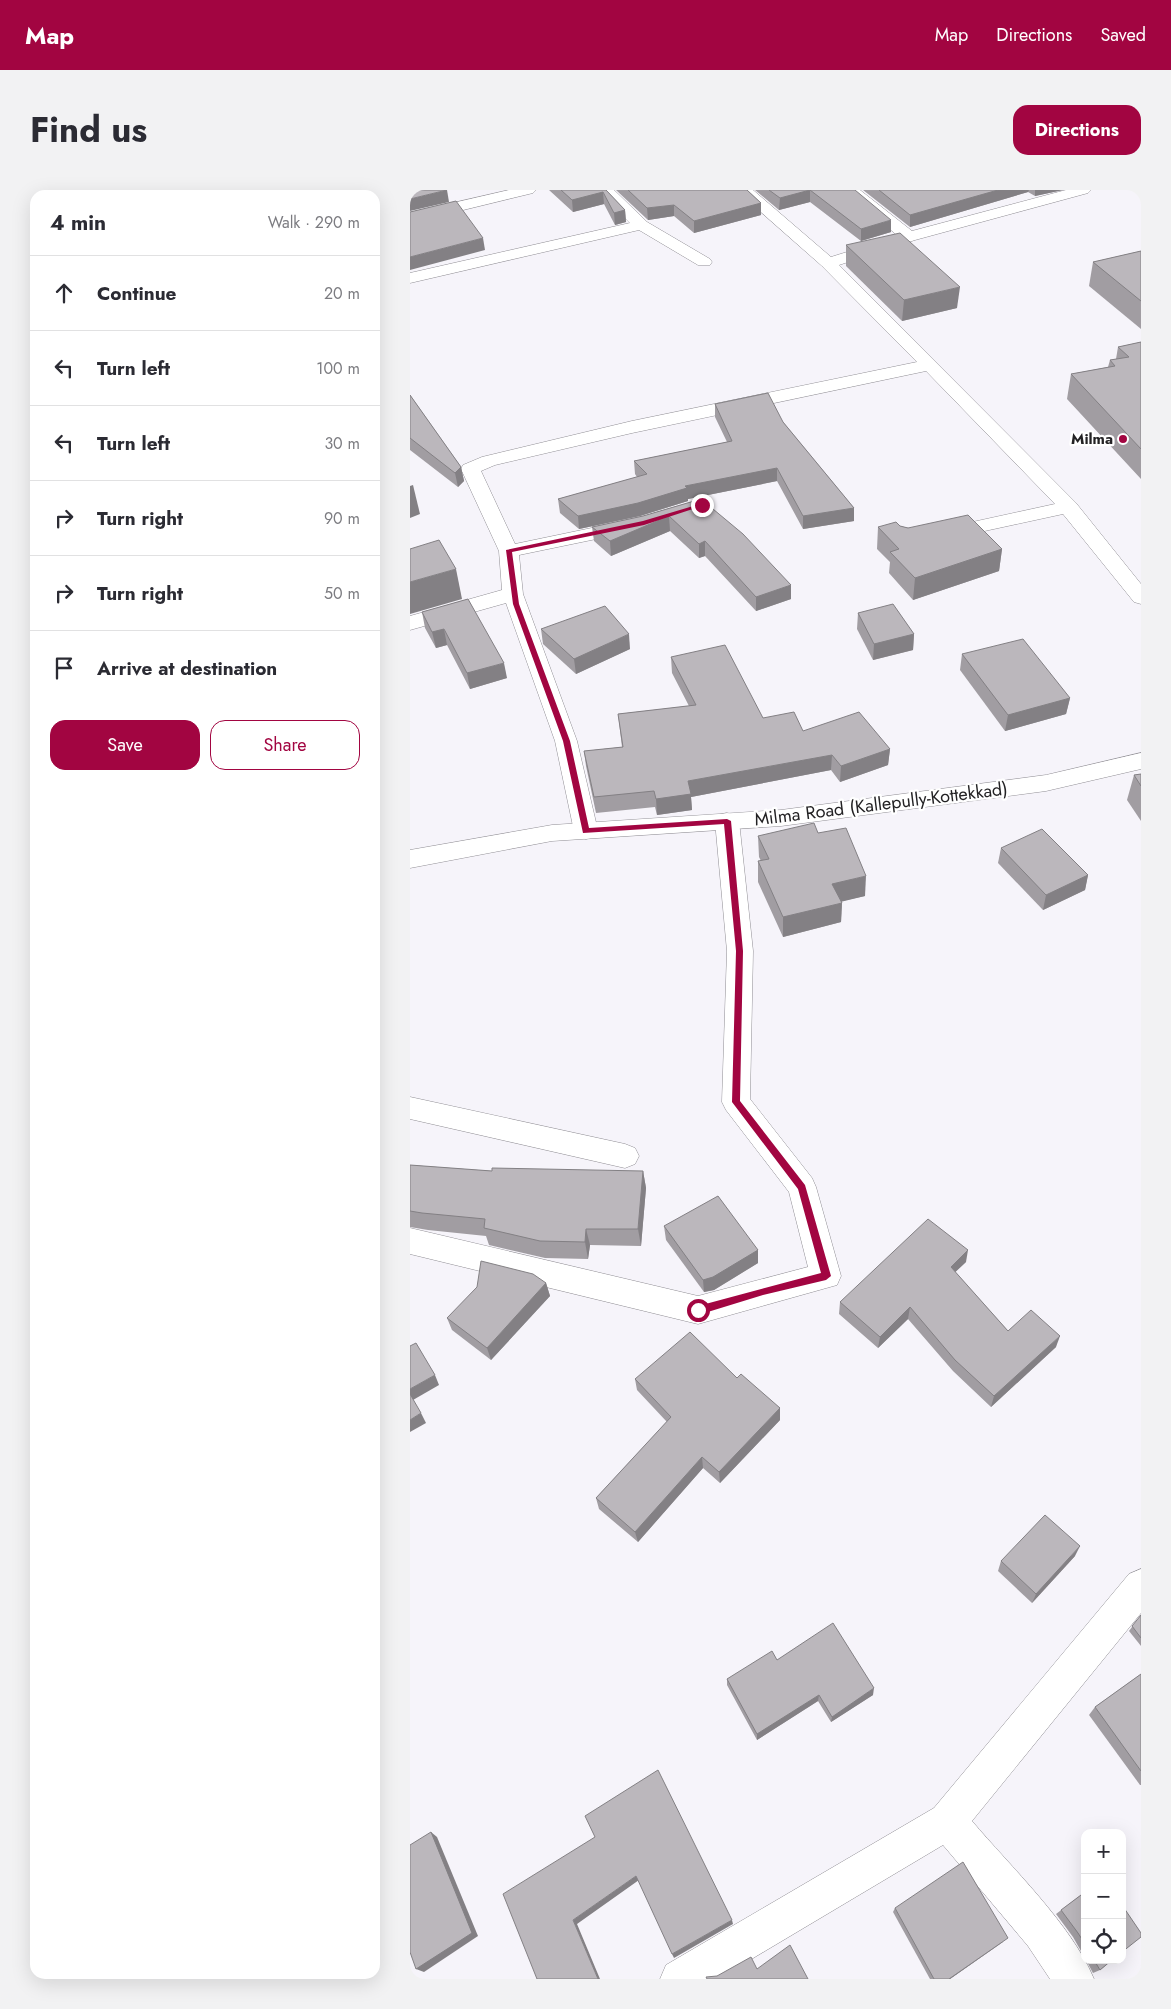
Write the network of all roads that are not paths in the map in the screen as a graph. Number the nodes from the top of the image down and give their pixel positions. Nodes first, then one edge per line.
1 (528, 190) edge
2 (605, 190) edge
3 (744, 190) edge
4 (851, 190) edge
5 (1083, 190) edge
6 (410, 218) edge
7 (641, 225) junction
8 (909, 237) junction
9 (704, 262) dead end
10 (828, 263) junction
11 (410, 278) edge
12 (930, 365) junction
13 (1069, 507) junction
14 (644, 523) edge
15 (926, 538) edge
16 (509, 550) junction
17 (514, 594) junction
18 (1141, 598) edge
19 (410, 623) edge
20 (1141, 761) edge
21 (727, 821) junction
22 (586, 831) junction
23 (410, 858) edge
24 (410, 1108) edge
25 (625, 1156) dead end
26 (410, 1241) edge
27 (1141, 1586) edge
28 (947, 1821) junction
29 (680, 1979) edge
30 (1074, 1979) edge

1 - 6 street
2 - 7 street
3 - 10 street
4 - 8 street
5 - 8 street
7 - 9 street
7 - 11 street
8 - 10 street
10 - 12 street
12 - 13 street
12 - 16 street
13 - 15 street
13 - 18 street
14 - 16 street
16 - 17 street
17 - 19 street
17 - 22 street
20 - 21 street, Milma Road (Kallepully-Kottekkad)
21 - 22 street, Milma Road (Kallepully-Kottekkad)
21 - 26 street
22 - 23 street, Milma Road (Kallepully-Kottekkad)
24 - 25 street
27 - 28 street
28 - 29 street
28 - 30 street

